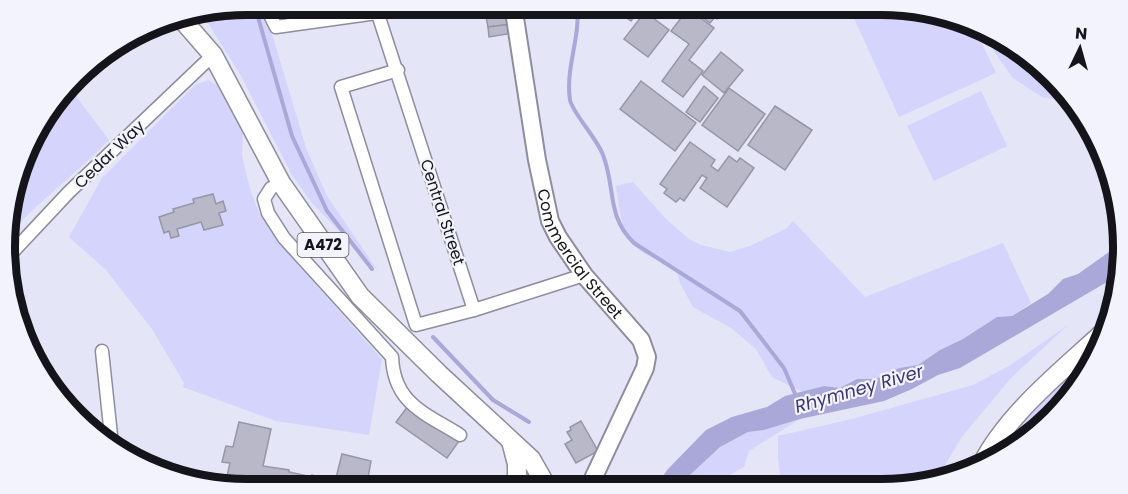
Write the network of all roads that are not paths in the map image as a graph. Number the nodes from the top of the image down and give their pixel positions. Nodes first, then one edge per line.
1 (270, 15) edge
2 (339, 15) edge
3 (378, 15) edge
4 (515, 15) edge
5 (185, 23) edge
6 (213, 55) junction
7 (398, 70) junction
8 (281, 183) junction
9 (15, 250) edge
10 (584, 275) junction
11 (474, 310) junction
12 (1092, 343) edge
13 (102, 351) dead end
14 (108, 433) edge
15 (460, 435) dead end
16 (511, 441) junction
17 (988, 453) edge
18 (517, 479) edge
19 (542, 479) edge
20 (594, 479) edge

1 - 2 street
3 - 7 street, Central Street
4 - 10 street, Commercial Street
5 - 6 main road, A472
6 - 8 main road, A472
6 - 9 street, Cedar Way
7 - 11 street, Central Street
7 - 11 street
8 - 15 street
8 - 16 main road, A472
10 - 11 street
10 - 20 street, Commercial Street
12 - 17 main road
13 - 14 street
16 - 18 main road
16 - 19 main road, A472

